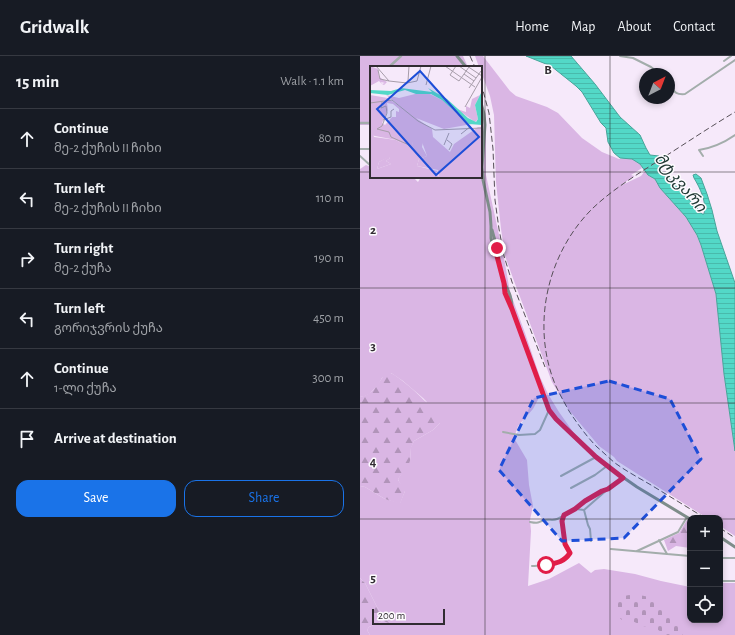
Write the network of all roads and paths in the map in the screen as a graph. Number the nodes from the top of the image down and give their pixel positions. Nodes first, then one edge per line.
1 (401, 56) edge
2 (457, 56) edge
3 (620, 56) edge
4 (637, 56) edge
5 (731, 56) edge
6 (633, 58) junction
7 (735, 60) edge
8 (724, 61) dead end
9 (390, 66) edge
10 (465, 66) edge
11 (652, 68) edge
12 (675, 92) edge
13 (482, 107) edge
14 (735, 135) edge
15 (482, 154) edge
16 (482, 154) edge
17 (360, 156) edge
18 (703, 156) dead end
19 (370, 165) edge
20 (549, 410) junction
21 (503, 432) dead end
22 (596, 457) junction
23 (607, 466) junction
24 (561, 476) dead end
25 (623, 478) junction
26 (571, 488) dead end
27 (608, 489) junction
28 (575, 509) junction
29 (584, 510) junction
30 (564, 515) junction
31 (687, 517) edge
32 (687, 519) edge
33 (530, 522) dead end
34 (723, 539) edge
35 (660, 540) junction
36 (591, 541) dead end
37 (735, 547) edge
38 (611, 549) dead end
39 (637, 551) junction
40 (667, 554) junction
41 (687, 556) edge
42 (723, 558) edge
43 (735, 558) edge
44 (532, 566) dead end
45 (723, 581) edge
46 (735, 581) edge

1 - 9 street
2 - 10 main road
3 - 6 street
4 - 6 street
5 - 8 street
6 - 11 street
7 - 12 street
13 - 15 main road
14 - 18 street
16 - 20 main road
17 - 19 street
20 - 21 street
20 - 22 main road
22 - 23 main road
22 - 24 street
23 - 25 main road
23 - 26 street
25 - 27 street
25 - 31 main road
27 - 28 street
27 - 29 street
28 - 29 street
28 - 30 street
29 - 36 street
30 - 33 street
30 - 44 street
32 - 35 street
34 - 37 main road
35 - 39 street
35 - 40 street
38 - 39 street
39 - 40 street
40 - 41 street
42 - 43 street
45 - 46 street

